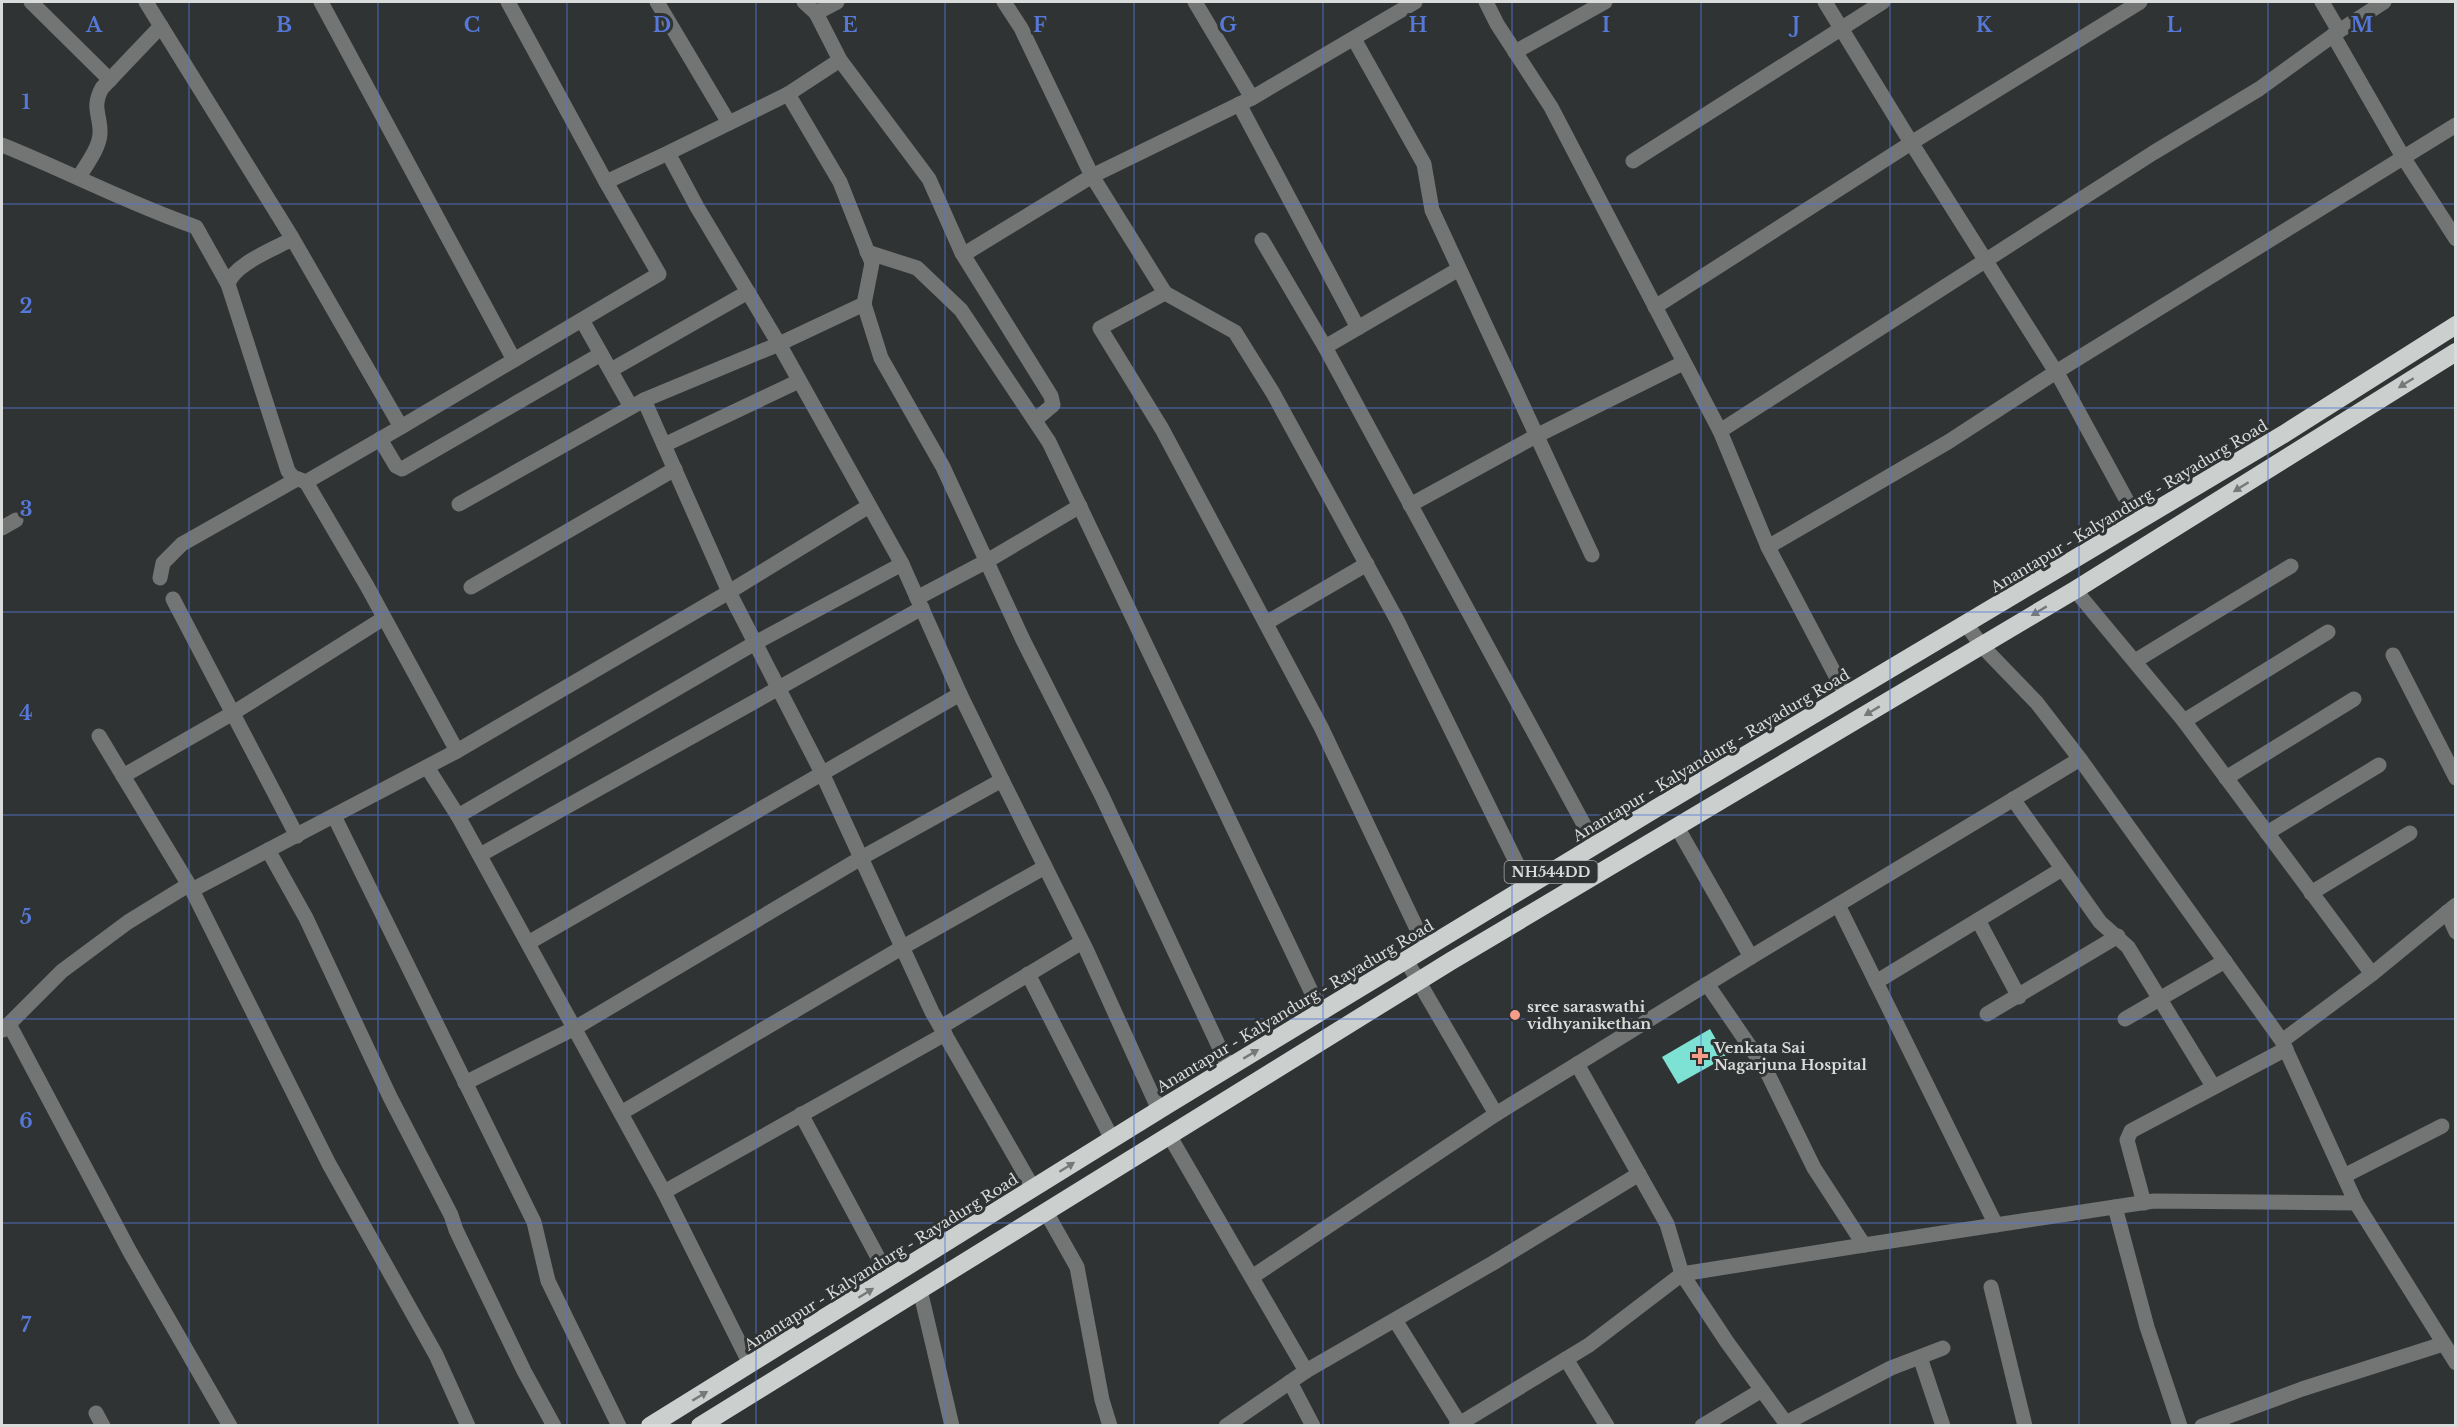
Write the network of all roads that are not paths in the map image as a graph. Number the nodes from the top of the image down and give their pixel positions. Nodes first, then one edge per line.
1 (31, 2) edge
2 (146, 2) edge
3 (321, 2) edge
4 (508, 2) edge
5 (657, 2) edge
6 (804, 2) edge
7 (837, 2) edge
8 (1004, 2) edge
9 (1195, 2) edge
10 (1415, 2) edge
11 (1486, 2) edge
12 (1605, 2) edge
13 (1825, 2) edge
14 (1883, 2) edge
15 (2140, 2) edge
16 (2322, 2) edge
17 (2384, 2) edge
18 (816, 13) junction
19 (161, 26) junction
20 (1841, 28) junction
21 (2336, 33) junction
22 (1354, 39) junction
23 (1515, 52) junction
24 (840, 60) junction
25 (110, 80) junction
26 (788, 94) junction
27 (1246, 101) junction
28 (729, 123) junction
29 (2456, 125) edge
30 (1911, 143) junction
31 (2, 145) edge
32 (668, 153) junction
33 (2403, 157) junction
34 (1633, 160) dead end
35 (1092, 176) junction
36 (79, 177) junction
37 (606, 182) junction
38 (292, 239) junction
39 (2456, 239) edge
40 (1262, 240) dead end
41 (867, 252) junction
42 (962, 253) junction
43 (1986, 262) junction
44 (1459, 269) junction
45 (228, 284) junction
46 (748, 292) junction
47 (1165, 292) junction
48 (864, 304) junction
49 (1655, 307) junction
50 (582, 320) junction
51 (2456, 325) edge
52 (1358, 328) junction
53 (778, 344) junction
54 (1325, 347) junction
55 (2456, 352) edge
56 (601, 354) junction
57 (514, 360) junction
58 (1683, 363) junction
59 (610, 370) junction
60 (2056, 372) junction
61 (799, 381) junction
62 (638, 404) junction
63 (1035, 420) junction
64 (400, 427) junction
65 (1720, 431) junction
66 (1536, 436) junction
67 (380, 439) junction
68 (664, 445) junction
69 (675, 469) junction
70 (301, 481) junction
71 (459, 504) dead end
72 (1410, 505) junction
73 (869, 506) junction
74 (1080, 506) junction
75 (16, 520) dead end
76 (2138, 521) junction
77 (2, 528) edge
78 (1768, 546) junction
79 (1592, 555) dead end
80 (987, 561) junction
81 (902, 564) junction
82 (1367, 564) junction
83 (2291, 566) dead end
84 (160, 578) dead end
85 (471, 587) dead end
86 (2075, 590) junction
87 (729, 592) junction
88 (173, 599) dead end
89 (919, 603) junction
90 (384, 618) junction
91 (1266, 623) junction
92 (1966, 624) junction
93 (2328, 632) dead end
94 (755, 643) junction
95 (1982, 646) junction
96 (2393, 655) dead end
97 (2135, 661) junction
98 (779, 689) junction
99 (960, 694) junction
100 (1846, 695) junction
101 (2354, 699) dead end
102 (233, 713) junction
103 (2184, 721) junction
104 (99, 736) dead end
105 (457, 751) junction
106 (2080, 759) junction
107 (2379, 765) dead end
108 (427, 767) junction
109 (822, 773) junction
110 (123, 776) junction
111 (2226, 778) junction
112 (2456, 778) edge
113 (1002, 780) junction
114 (2013, 799) junction
115 (334, 816) junction
116 (458, 816) junction
117 (1677, 827) junction
118 (2268, 833) junction
119 (2410, 833) dead end
120 (297, 836) junction
121 (1595, 845) junction
122 (268, 850) junction
123 (480, 855) junction
124 (861, 858) junction
125 (1045, 867) junction
126 (2062, 868) junction
127 (1528, 886) junction
128 (190, 888) junction
129 (2312, 893) junction
130 (1838, 905) junction
131 (2451, 908) edge
132 (1978, 920) junction
133 (2456, 933) edge
134 (2118, 936) junction
135 (1082, 942) junction
136 (528, 943) junction
137 (903, 947) junction
138 (1426, 948) junction
139 (1752, 957) junction
140 (1406, 960) junction
141 (2225, 961) junction
142 (1028, 974) junction
143 (2372, 975) junction
144 (1418, 982) junction
145 (1876, 982) junction
146 (1707, 984) junction
147 (2019, 997) junction
148 (2161, 999) junction
149 (1321, 1012) junction
150 (1987, 1014) dead end
151 (2125, 1019) dead end
152 (5, 1027) edge
153 (574, 1028) junction
154 (943, 1030) junction
155 (2284, 1045) junction
156 (1577, 1064) junction
157 (1229, 1068) junction
158 (465, 1083) junction
159 (2213, 1086) junction
160 (1159, 1110) junction
161 (621, 1113) junction
162 (801, 1114) junction
163 (1496, 1114) junction
164 (2442, 1126) dead end
165 (1169, 1136) junction
166 (1112, 1139) junction
167 (1639, 1174) junction
168 (2344, 1176) junction
169 (1033, 1188) junction
170 (664, 1192) junction
171 (2144, 1203) junction
172 (2356, 1203) junction
173 (2115, 1207) junction
174 (1046, 1212) junction
175 (1996, 1225) junction
176 (1864, 1245) junction
177 (1682, 1274) junction
178 (1252, 1277) junction
179 (889, 1278) junction
180 (1991, 1287) dead end
181 (920, 1290) junction
182 (1395, 1320) junction
183 (1943, 1348) dead end
184 (2451, 1352) edge
185 (1920, 1357) junction
186 (1566, 1359) junction
187 (750, 1364) junction
188 (1306, 1371) junction
189 (1290, 1382) junction
190 (1762, 1390) junction
191 (1787, 1424) edge
192 (230, 1425) edge
193 (468, 1425) edge
194 (554, 1425) edge
195 (620, 1425) edge
196 (650, 1425) edge
197 (700, 1425) edge
198 (952, 1425) edge
199 (1110, 1425) edge
200 (1226, 1425) edge
201 (1314, 1425) edge
202 (1459, 1425) edge
203 (1607, 1425) edge
204 (1702, 1425) edge
205 (1943, 1425) edge
206 (2025, 1425) edge
207 (2180, 1425) edge
208 (2202, 1425) edge

1 - 25 street
2 - 19 street
3 - 57 street
4 - 37 street
5 - 28 street
6 - 18 street
7 - 18 street
8 - 35 street
9 - 27 street
10 - 22 street
11 - 23 street
12 - 23 street
13 - 20 street
14 - 20 street
15 - 30 street
16 - 21 street
17 - 21 street
18 - 24 street
19 - 25 street
19 - 38 street
20 - 30 street
20 - 34 street
21 - 33 street
21 - 43 street
22 - 27 street
22 - 44 street
23 - 49 street
24 - 26 street
24 - 42 street
25 - 36 street
26 - 28 street
26 - 41 street
27 - 35 street
27 - 52 street
28 - 32 street
29 - 33 street
30 - 43 street
30 - 49 street
31 - 36 street
32 - 37 street
32 - 46 street
33 - 39 street
33 - 60 street
35 - 42 street
35 - 47 street
36 - 45 street
37 - 50 street
38 - 45 street
38 - 64 street
40 - 54 street
41 - 48 street
41 - 63 street
42 - 63 street
43 - 60 street
43 - 65 street
44 - 52 street
44 - 66 street
45 - 70 street
46 - 53 street
46 - 59 street
47 - 82 street
47 - 91 street
48 - 53 street
48 - 80 street
49 - 58 street
50 - 56 street
50 - 57 street
51 - 76 highway, Anantapur - Kalyandurg - Rayadurg Road / NH544DD
52 - 54 street
53 - 61 street
53 - 62 street
54 - 72 street
55 -> 86 highway, NH544DD
56 - 59 street
56 - 67 street
57 - 64 street
58 - 65 street
58 - 66 street
59 - 62 street
60 - 76 street
60 - 78 street
61 - 68 street
61 - 73 street
62 - 68 street
62 - 71 street
63 - 74 street
64 - 67 street
65 - 78 street
66 - 72 street
66 - 79 street
67 - 70 street
68 - 69 street
69 - 85 street
69 - 87 street
70 - 84 street
70 - 90 street
72 - 121 street
73 - 81 street
73 - 87 street
74 - 80 street
74 - 149 street
75 - 77 street
76 - 92 highway, Anantapur - Kalyandurg - Rayadurg Road / NH544DD
78 - 100 street
80 - 89 street
80 - 157 street
81 - 89 street
81 - 94 street
82 - 91 street
82 - 127 street
83 - 97 street
86 -> 95 highway, NH544DD
86 - 97 street
87 - 94 street
87 - 105 street
88 - 102 street
89 - 98 street
89 - 99 street
90 - 102 street
90 - 105 street
91 - 138 street
92 - 95 street
92 - 100 highway, Anantapur - Kalyandurg - Rayadurg Road / NH544DD
93 - 103 street
94 - 98 street
94 - 116 street
95 - 106 street
95 -> 117 highway, NH544DD
96 - 112 street
97 - 103 street
98 - 109 street
98 - 123 street
99 - 109 street
99 - 113 street
100 - 121 highway, Anantapur - Kalyandurg - Rayadurg Road / NH544DD
101 - 111 street
102 - 110 street
102 - 120 street
103 - 111 street
104 - 110 street
105 - 108 street
106 - 114 street
106 - 141 street
107 - 118 street
108 - 115 street
108 - 116 street
109 - 124 street
109 - 136 street
110 - 128 street
111 - 118 street
113 - 124 street
113 - 125 street
114 - 126 street
114 - 130 street
115 - 120 street
115 - 158 street
116 - 123 street
117 - 139 street
117 - 144 highway, NH544DD
118 - 129 street
119 - 129 street
120 - 122 street
121 - 127 highway, Anantapur - Kalyandurg - Rayadurg Road / NH544DD
122 - 128 street
122 - 194 street
123 - 136 street
124 - 137 street
124 - 153 street
125 - 135 street
125 - 137 street
126 - 132 street
126 - 134 street
127 - 138 highway, Anantapur - Kalyandurg - Rayadurg Road / NH544DD
128 - 152 street
128 - 193 street
129 - 143 street
130 - 139 street
130 - 145 street
131 - 133 street
131 - 143 street
132 - 145 street
132 - 147 street
134 - 147 street
134 - 148 street
135 - 142 street
135 - 160 street
136 - 153 street
137 - 154 street
137 - 161 street
138 - 140 highway, Anantapur - Kalyandurg - Rayadurg Road / NH544DD
139 - 146 street
140 - 144 street
140 - 149 highway, Anantapur - Kalyandurg - Rayadurg Road / NH544DD
141 - 148 street
141 - 155 street
142 - 154 street
142 - 166 street
143 - 155 street
144 - 163 street
144 - 165 highway, NH544DD
145 - 175 street
146 - 156 street
146 - 176 street
147 - 150 street
148 - 151 street
148 - 159 street
157 -> 149 highway, Anantapur - Kalyandurg - Rayadurg Road / NH544DD
152 - 192 street
153 - 158 street
153 - 161 street
154 - 162 street
154 - 169 street
155 - 159 street
155 - 168 street
156 - 163 street
156 - 167 street
157 - 160 highway, Anantapur - Kalyandurg - Rayadurg Road / NH544DD
158 - 195 street
159 - 171 street
160 - 166 highway, Anantapur - Kalyandurg - Rayadurg Road / NH544DD
161 - 170 street
162 - 170 street
162 - 179 street
163 - 178 street
164 - 168 street
165 - 174 highway, NH544DD
165 - 178 street
169 -> 166 highway, Anantapur - Kalyandurg - Rayadurg Road / NH544DD
167 - 177 street
167 - 182 street
168 - 172 street
169 - 179 highway, Anantapur - Kalyandurg - Rayadurg Road / NH544DD
170 - 187 street
171 - 172 street
171 - 173 street
172 - 184 street
173 - 175 street
173 - 207 street
174 - 181 highway, NH544DD
174 - 199 street
175 - 176 street
176 - 177 street
177 - 186 street
177 - 190 street
178 - 188 street
187 -> 179 highway, Anantapur - Kalyandurg - Rayadurg Road / NH544DD
180 - 206 street
181 - 197 highway, NH544DD
181 - 198 street
182 - 188 street
182 - 202 street
183 - 185 street
184 - 208 street
185 - 191 street
185 - 205 street
186 - 202 street
186 - 203 street
196 -> 187 highway, Anantapur - Kalyandurg - Rayadurg Road / NH544DD
188 - 189 street
189 - 200 street
189 - 201 street
190 - 191 street
190 - 204 street

